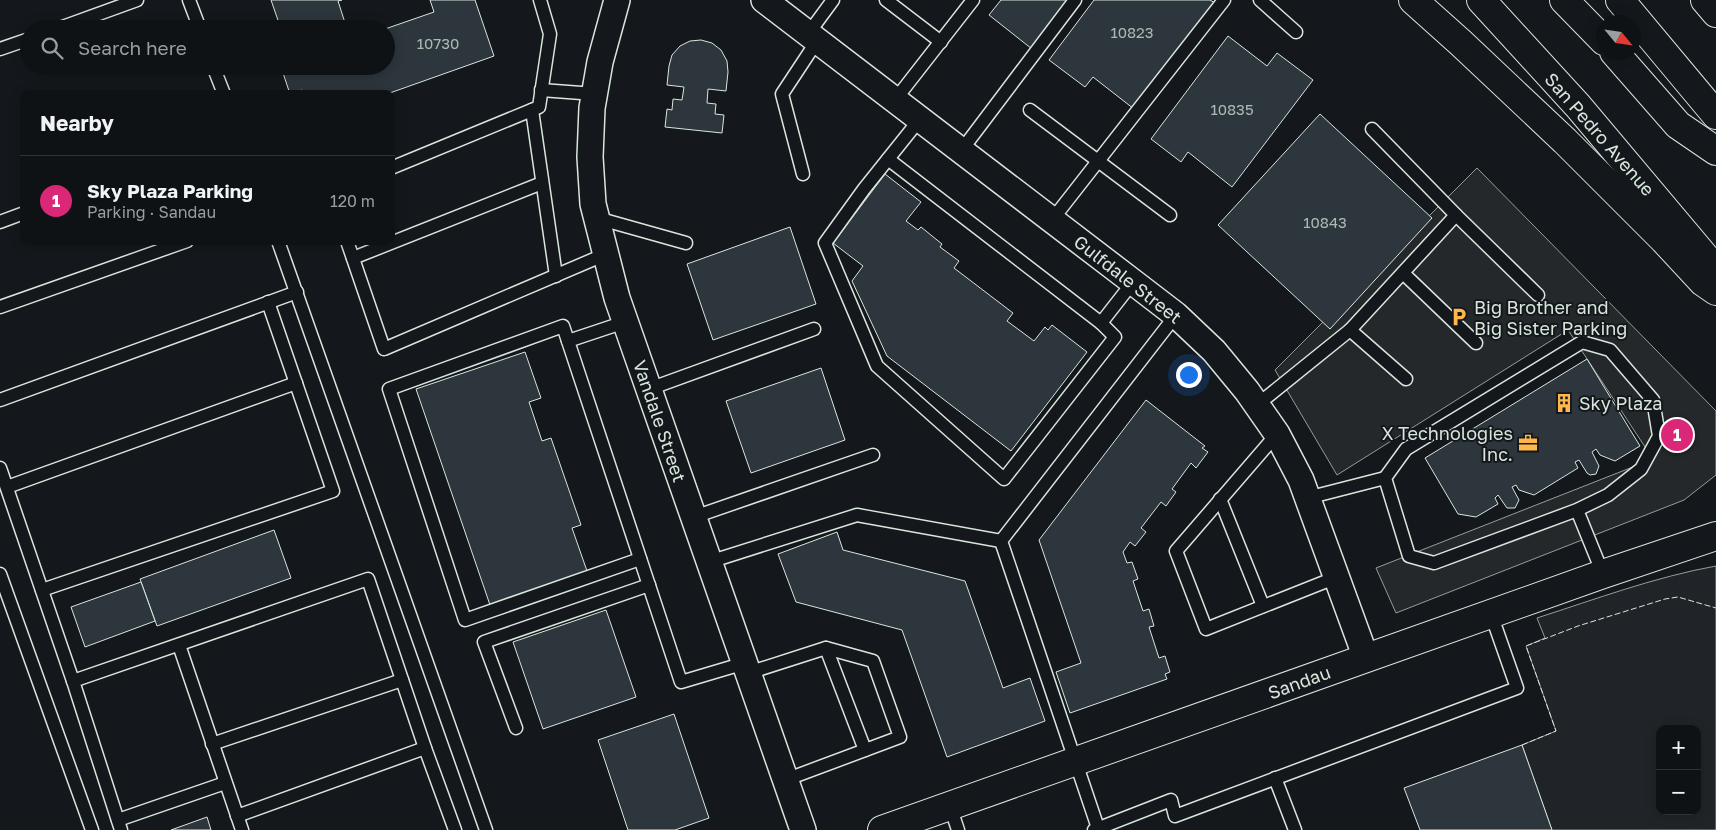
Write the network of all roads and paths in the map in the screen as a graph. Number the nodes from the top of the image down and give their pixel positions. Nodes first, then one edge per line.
1 (137, 0) edge
2 (189, 0) edge
3 (540, 0) edge
4 (617, 0) edge
5 (833, 0) edge
6 (886, 0) edge
7 (974, 0) edge
8 (1075, 0) edge
9 (1224, 0) edge
10 (1260, 0) edge
11 (1413, 0) edge
12 (1481, 0) edge
13 (1564, 0) edge
14 (1620, 0) edge
15 (1706, 0) edge
16 (774, 3) edge
17 (1716, 13) edge
18 (82, 20) edge
19 (197, 20) edge
20 (1296, 32) dead end
21 (1596, 33) edge
22 (812, 37) junction
23 (20, 42) edge
24 (941, 42) junction
25 (0, 49) edge
26 (1621, 60) edge
27 (217, 75) edge
28 (223, 90) edge
29 (541, 90) junction
30 (594, 94) junction
31 (895, 100) junction
32 (532, 110) junction
33 (1030, 110) dead end
34 (1716, 115) edge
35 (920, 119) junction
36 (1372, 129) dead end
37 (961, 151) junction
38 (1716, 151) edge
39 (888, 158) junction
40 (1099, 160) junction
41 (395, 166) edge
42 (803, 174) dead end
43 (542, 184) junction
44 (20, 214) edge
45 (1456, 214) junction
46 (1170, 215) dead end
47 (597, 218) junction
48 (1052, 220) junction
49 (0, 222) edge
50 (395, 242) edge
51 (686, 243) dead end
52 (176, 245) edge
53 (279, 245) edge
54 (348, 245) edge
55 (386, 245) edge
56 (606, 254) junction
57 (353, 258) junction
58 (1716, 270) edge
59 (1403, 273) junction
60 (556, 276) junction
61 (1133, 282) junction
62 (1716, 291) edge
63 (297, 292) junction
64 (1538, 295) dead end
65 (268, 302) junction
66 (0, 307) edge
67 (1176, 315) junction
68 (625, 322) junction
69 (1100, 323) junction
70 (814, 329) dead end
71 (1350, 330) junction
72 (568, 340) junction
73 (1476, 343) dead end
74 (1406, 380) dead end
75 (296, 383) junction
76 (649, 389) junction
77 (0, 400) edge
78 (1256, 405) junction
79 (1276, 434) junction
80 (873, 456) dead end
81 (0, 468) edge
82 (1385, 478) junction
83 (7, 487) junction
84 (1308, 498) junction
85 (1220, 500) junction
86 (1577, 510) junction
87 (694, 517) junction
88 (1716, 536) edge
89 (1001, 541) junction
90 (640, 559) junction
91 (709, 562) junction
92 (0, 574) edge
93 (1604, 574) junction
94 (1337, 577) junction
95 (649, 585) junction
96 (42, 590) junction
97 (1263, 606) junction
98 (1491, 614) junction
99 (178, 646) junction
100 (826, 648) junction
101 (1366, 658) junction
102 (746, 668) junction
103 (402, 680) junction
104 (73, 681) junction
105 (516, 728) dead end
106 (212, 744) junction
107 (425, 748) junction
108 (865, 750) junction
109 (1074, 762) junction
110 (1275, 778) junction
111 (786, 780) junction
112 (225, 783) junction
113 (237, 816) junction
114 (954, 818) edge
115 (119, 825) edge
116 (1096, 829) edge
117 (92, 830) edge
118 (242, 830) edge
119 (455, 830) edge
120 (486, 830) edge
121 (803, 830) edge
122 (882, 830) edge
123 (1295, 830) edge

1 - 18 lane
2 - 19 lane
3 - 29 lane
4 - 30 street, Vandale Street
5 - 22 lane
6 - 24 lane
7 - 24 lane
8 - 37 lane
9 - 40 lane
10 - 20 lane
11 - 62 main road
12 - 58 main road, San Pedro Avenue
13 - 21 main road
14 - 34 main road
15 - 17 main road
16 - 22 street, Gulfdale Street
22 - 31 street, Gulfdale Street
22 - 42 lane
23 - 25 lane
24 - 31 lane
26 - 38 main road
27 - 28 lane
29 - 30 lane
29 - 32 lane
30 - 47 street, Vandale Street
31 - 35 street, Gulfdale Street
32 - 41 lane
32 - 43 lane
33 - 40 lane
35 - 37 street, Gulfdale Street
35 - 39 lane
36 - 45 lane
37 - 48 street, Gulfdale Street
39 - 69 lane
39 - 69 lane
40 - 46 lane
40 - 48 lane
43 - 50 lane
43 - 60 lane
44 - 49 lane
45 - 59 lane
45 - 64 lane
47 - 51 lane
47 - 56 street, Vandale Street
48 - 61 street, Gulfdale Street
52 - 66 lane
53 - 63 lane
54 - 57 lane
55 - 57 lane
56 - 60 lane
56 - 68 street, Vandale Street
57 - 60 lane
59 - 71 lane
59 - 73 lane
61 - 67 street, Gulfdale Street
61 - 69 lane
63 - 65 lane
63 - 120 lane
65 - 75 lane
65 - 77 lane
67 - 78 street, Gulfdale Street
67 - 89 lane
68 - 72 lane
68 - 76 street, Vandale Street
70 - 76 lane
71 - 74 lane
71 - 78 lane
72 - 90 lane
72 - 90 lane
75 - 83 lane
75 - 96 lane
76 - 87 street, Vandale Street
78 - 79 street, Gulfdale Street
79 - 84 street, Gulfdale Street
79 - 85 lane
80 - 87 lane
81 - 83 lane
82 - 84 lane
82 - 86 lane
82 - 86 lane
83 - 96 lane
84 - 94 street, Gulfdale Street
85 - 97 lane
85 - 97 lane
86 - 93 lane
87 - 91 street, Vandale Street
88 - 93 main road, Sandau
89 - 91 lane
89 - 109 lane
90 - 95 lane
91 - 102 street, Vandale Street
92 - 117 lane
93 - 98 main road, Sandau
94 - 97 lane
94 - 101 street, Gulfdale Street
95 - 102 lane
95 - 105 lane
96 - 104 lane
98 - 101 main road, Sandau
98 - 110 lane
99 - 103 lane
99 - 104 lane
99 - 106 lane
100 - 102 lane
100 - 108 lane
100 - 108 lane
101 - 109 main road, Sandau
102 - 111 street, Vandale Street
103 - 106 lane
103 - 107 lane
104 - 115 lane
106 - 112 lane
107 - 113 lane
107 - 119 lane
108 - 111 lane
109 - 114 main road, Sandau
109 - 116 lane
110 - 116 lane
110 - 123 lane
111 - 121 street, Vandale Street
112 - 113 lane
112 - 115 lane
113 - 118 lane
114 - 122 main road, Sandau

